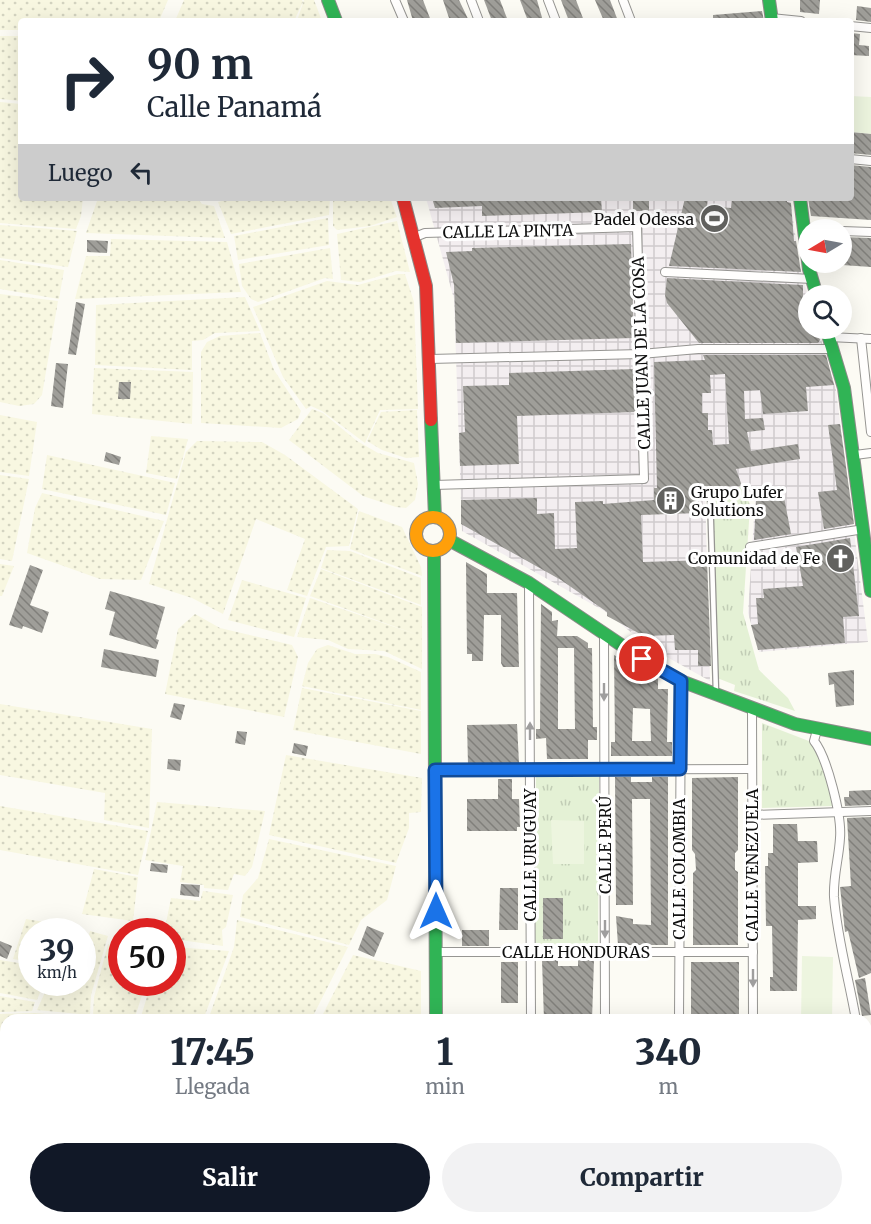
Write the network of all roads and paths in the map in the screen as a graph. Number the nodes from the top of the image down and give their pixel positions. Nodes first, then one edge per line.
1 (328, 0) edge
2 (395, 0) edge
3 (471, 0) edge
4 (548, 0) edge
5 (623, 0) edge
6 (769, 0) edge
7 (335, 18) edge
8 (403, 18) edge
9 (478, 18) edge
10 (555, 18) edge
11 (630, 18) edge
12 (772, 18) edge
13 (854, 26) edge
14 (871, 28) edge
15 (854, 159) edge
16 (871, 161) edge
17 (404, 201) edge
18 (800, 201) edge
19 (803, 219) edge
20 (637, 227) joint
21 (852, 231) edge
22 (871, 232) edge
23 (416, 237) junction
24 (665, 272) dead end
25 (811, 273) edge
26 (812, 279) junction
27 (814, 285) edge
28 (852, 338) edge
29 (861, 338) junction
30 (817, 339) edge
31 (829, 339) edge
32 (871, 339) edge
33 (641, 354) junction
34 (430, 359) junction
35 (871, 432) edge
36 (871, 453) edge
37 (855, 455) junction
38 (434, 485) junction
39 (710, 492) dead end
40 (435, 517) junction
41 (866, 521) edge
42 (449, 540) junction
43 (750, 547) dead end
44 (434, 551) junction
45 (529, 583) junction
46 (871, 591) edge
47 (604, 634) junction
48 (681, 681) junction
49 (716, 696) junction
50 (752, 710) junction
51 (817, 730) junction
52 (870, 738) edge
53 (604, 769) junction
54 (680, 769) junction
55 (752, 769) junction
56 (435, 770) junction
57 (530, 770) junction
58 (871, 811) edge
59 (838, 812) junction
60 (752, 815) junction
61 (436, 952) junction
62 (531, 952) junction
63 (605, 952) junction
64 (679, 952) junction
65 (753, 952) junction
66 (436, 1014) edge
67 (531, 1014) edge
68 (606, 1014) edge
69 (679, 1014) edge
70 (753, 1014) edge
71 (855, 1014) edge

1 - 7 main road
2 - 8 street
3 - 9 street
4 - 10 street
5 - 11 street
6 - 12 main road
13 - 14 street
15 - 16 street
17 - 23 main road
18 - 19 main road
20 - 23 street, CALLE LA PINTA
20 - 33 street, CALLE JUAN DE LA COSA
21 - 22 street
23 - 34 main road
24 - 26 street
25 - 26 main road
26 - 27 main road
28 - 29 street
29 - 32 street
29 - 35 street
30 - 33 street
31 - 37 main road
33 - 34 street
33 - 38 street, CALLE JUAN DE LA COSA
34 - 38 main road
36 - 37 street
37 - 41 main road
38 - 40 main road
39 - 49 lane
40 - 42 main road
40 - 44 main road
41 - 43 street
41 - 46 main road
42 - 44 main road
42 - 45 main road
44 - 56 main road
45 - 47 main road
57 -> 45 street, CALLE URUGUAY
47 - 48 main road
47 -> 53 street, CALLE PERÚ
48 - 49 main road
48 - 54 street, CALLE COLOMBIA
49 - 50 main road
50 - 51 main road
50 - 55 street, CALLE VENEZUELA
51 - 52 main road
51 - 59 street
53 - 54 street
53 - 57 street
53 -> 63 street, CALLE PERÚ
54 - 55 street
54 - 64 street, CALLE COLOMBIA
55 - 60 street, CALLE VENEZUELA
56 - 57 street
56 - 61 main road
57 - 62 street, CALLE URUGUAY
58 - 59 street
59 - 60 street
59 - 71 street
60 - 65 street, CALLE VENEZUELA
61 - 62 street, CALLE HONDURAS
61 - 66 main road
62 - 63 street, CALLE HONDURAS
62 - 67 street, CALLE URUGUAY
63 - 64 street, CALLE HONDURAS
63 - 68 street, CALLE PERÚ
64 - 65 street, CALLE HONDURAS
64 - 69 street, CALLE COLOMBIA
65 -> 70 street, CALLE VENEZUELA

